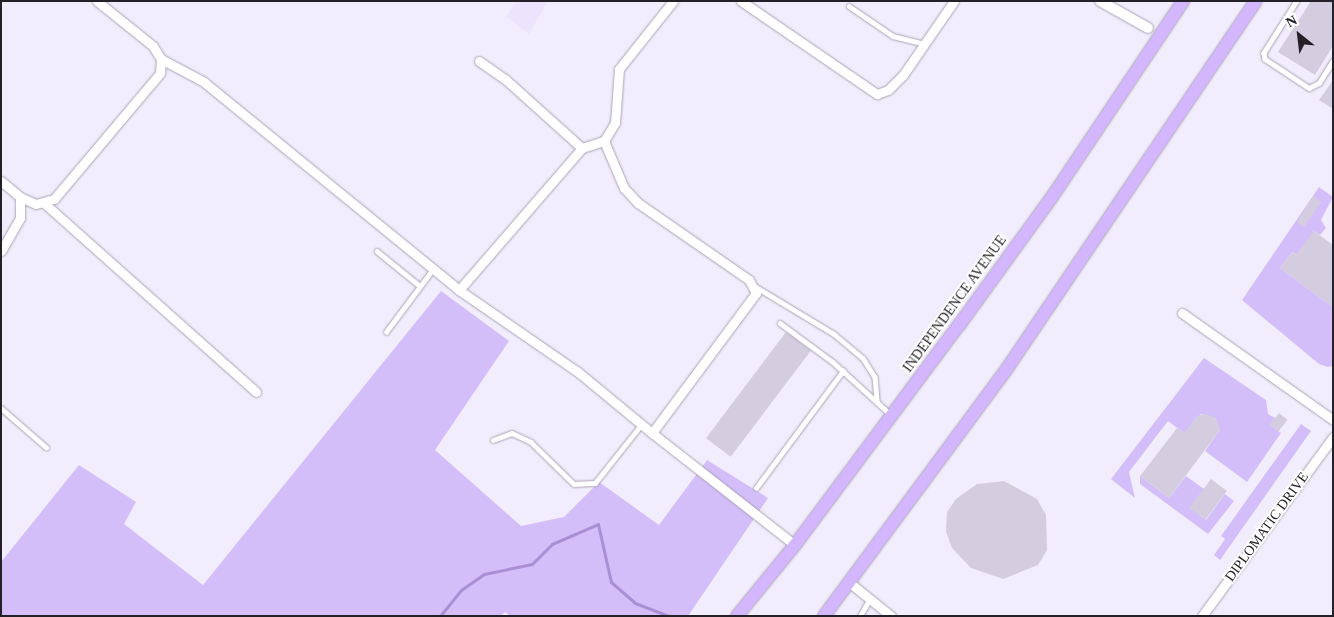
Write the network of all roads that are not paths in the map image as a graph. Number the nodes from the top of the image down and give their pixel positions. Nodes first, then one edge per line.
1 (97, 1) edge
2 (673, 1) edge
3 (741, 1) edge
4 (954, 1) edge
5 (1100, 1) edge
6 (1183, 1) edge
7 (1256, 1) edge
8 (1297, 1) edge
9 (849, 6) dead end
10 (1148, 28) dead end
11 (924, 44) junction
12 (161, 59) junction
13 (479, 61) dead end
14 (1333, 61) edge
15 (1328, 70) junction
16 (1333, 73) edge
17 (604, 141) junction
18 (582, 148) junction
19 (1, 181) edge
20 (20, 197) junction
21 (44, 203) junction
22 (1, 251) edge
23 (376, 251) dead end
24 (433, 269) junction
25 (420, 286) junction
26 (754, 287) junction
27 (459, 290) junction
28 (1182, 313) dead end
29 (780, 324) dead end
30 (386, 332) dead end
31 (842, 371) junction
32 (256, 392) dead end
33 (877, 402) junction
34 (1, 408) edge
35 (891, 415) junction
36 (1333, 420) edge
37 (641, 425) junction
38 (652, 433) junction
39 (1333, 437) edge
40 (493, 440) dead end
41 (46, 447) dead end
42 (756, 488) dead end
43 (795, 545) junction
44 (850, 583) junction
45 (870, 599) junction
46 (740, 612) edge
47 (824, 616) edge
48 (860, 616) edge
49 (892, 616) edge
50 (1202, 616) edge

1 - 12 street
2 - 17 street
3 - 11 street
4 - 11 street
5 - 10 street
6 - 35 main road, INDEPENDENCE AVENUE
7 - 44 main road
8 - 15 lane
9 - 11 lane
12 - 21 street
12 - 24 street
13 - 18 street
14 - 15 lane
15 - 16 lane
17 - 18 street
17 - 26 street
18 - 27 street
19 - 20 street
20 - 21 street
20 - 22 street
21 - 32 street
23 - 25 lane
24 - 25 lane
24 - 27 street
25 - 30 lane
26 - 33 lane
26 - 38 street
27 - 37 street
28 - 36 street
29 - 31 lane
31 - 33 lane
31 - 42 lane
33 - 35 lane
34 - 41 lane
35 - 43 main road, INDEPENDENCE AVENUE
37 - 38 street
37 - 40 lane
38 - 43 street
39 - 50 street, DIPLOMATIC DRIVE
43 - 46 main road, INDEPENDENCE AVENUE
44 - 45 street
44 - 47 main road
45 - 48 lane
45 - 49 street

